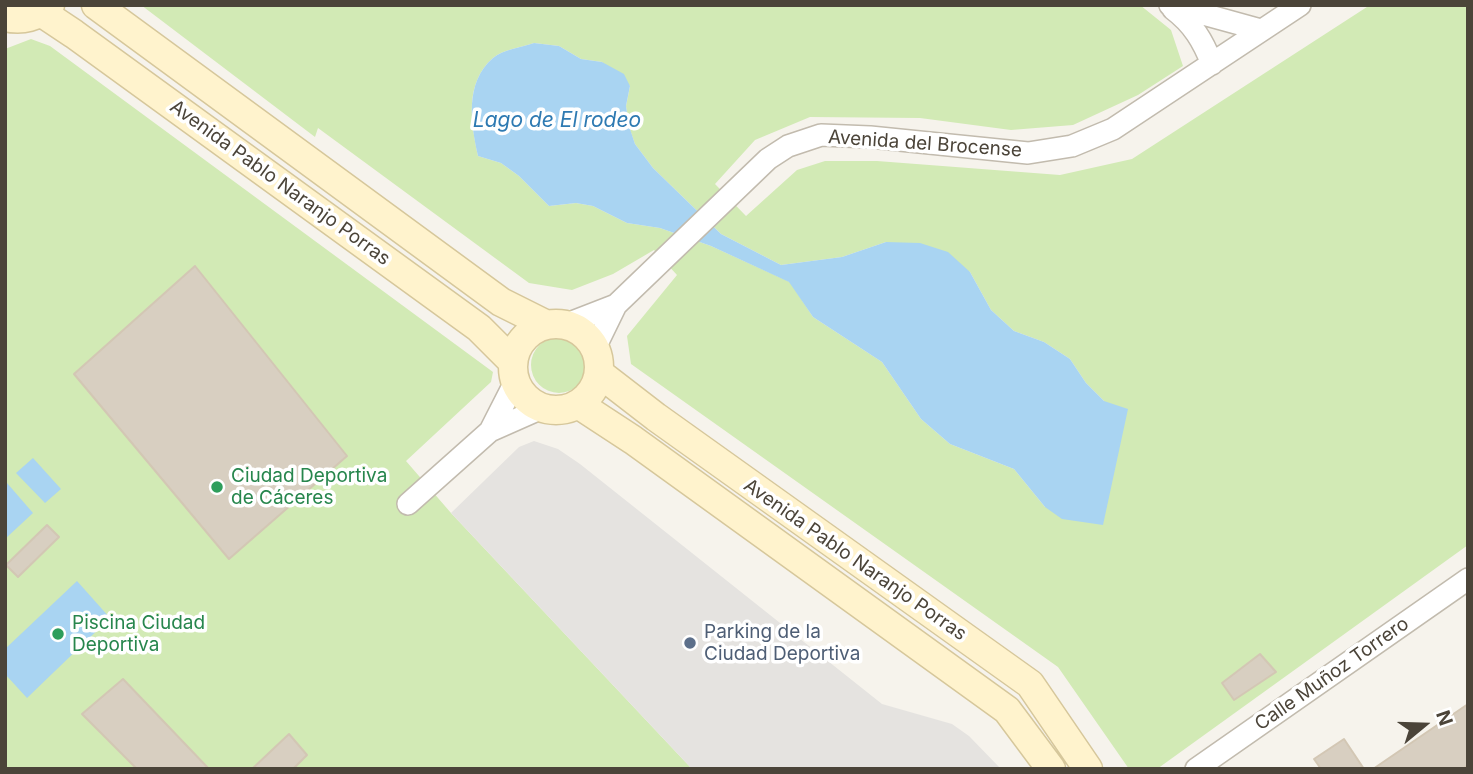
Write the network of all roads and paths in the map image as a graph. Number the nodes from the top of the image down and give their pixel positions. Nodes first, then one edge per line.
1 (96, 5) edge
2 (1169, 5) edge
3 (1300, 5) edge
4 (45, 9) edge
5 (7, 19) edge
6 (1261, 30) junction
7 (1212, 64) junction
8 (616, 305) junction
9 (556, 324) junction
10 (597, 361) junction
11 (514, 372) junction
12 (578, 404) junction
13 (542, 408) junction
14 (489, 431) junction
15 (408, 504) dead end
16 (1468, 579) edge
17 (1051, 769) edge
18 (1088, 769) edge
19 (1196, 769) edge

1 - 9 main road, Avenida Pablo Naranjo Porras
2 - 6 street
2 - 7 street
3 - 6 street, Avenida del Brocense
4 - 5 main road
4 - 11 main road, Avenida Pablo Naranjo Porras
6 - 7 street, Avenida del Brocense
7 - 8 street, Avenida del Brocense
8 - 9 street, Avenida del Brocense
8 - 10 street, Avenida del Brocense
9 - 10 main road
9 - 11 main road
10 - 12 main road
10 - 18 main road, Avenida Pablo Naranjo Porras
11 - 13 main road
11 - 14 street
12 - 13 main road
12 - 17 main road, Avenida Pablo Naranjo Porras
13 - 14 street
14 - 15 street
16 - 19 street, Calle Muñoz Torrero

